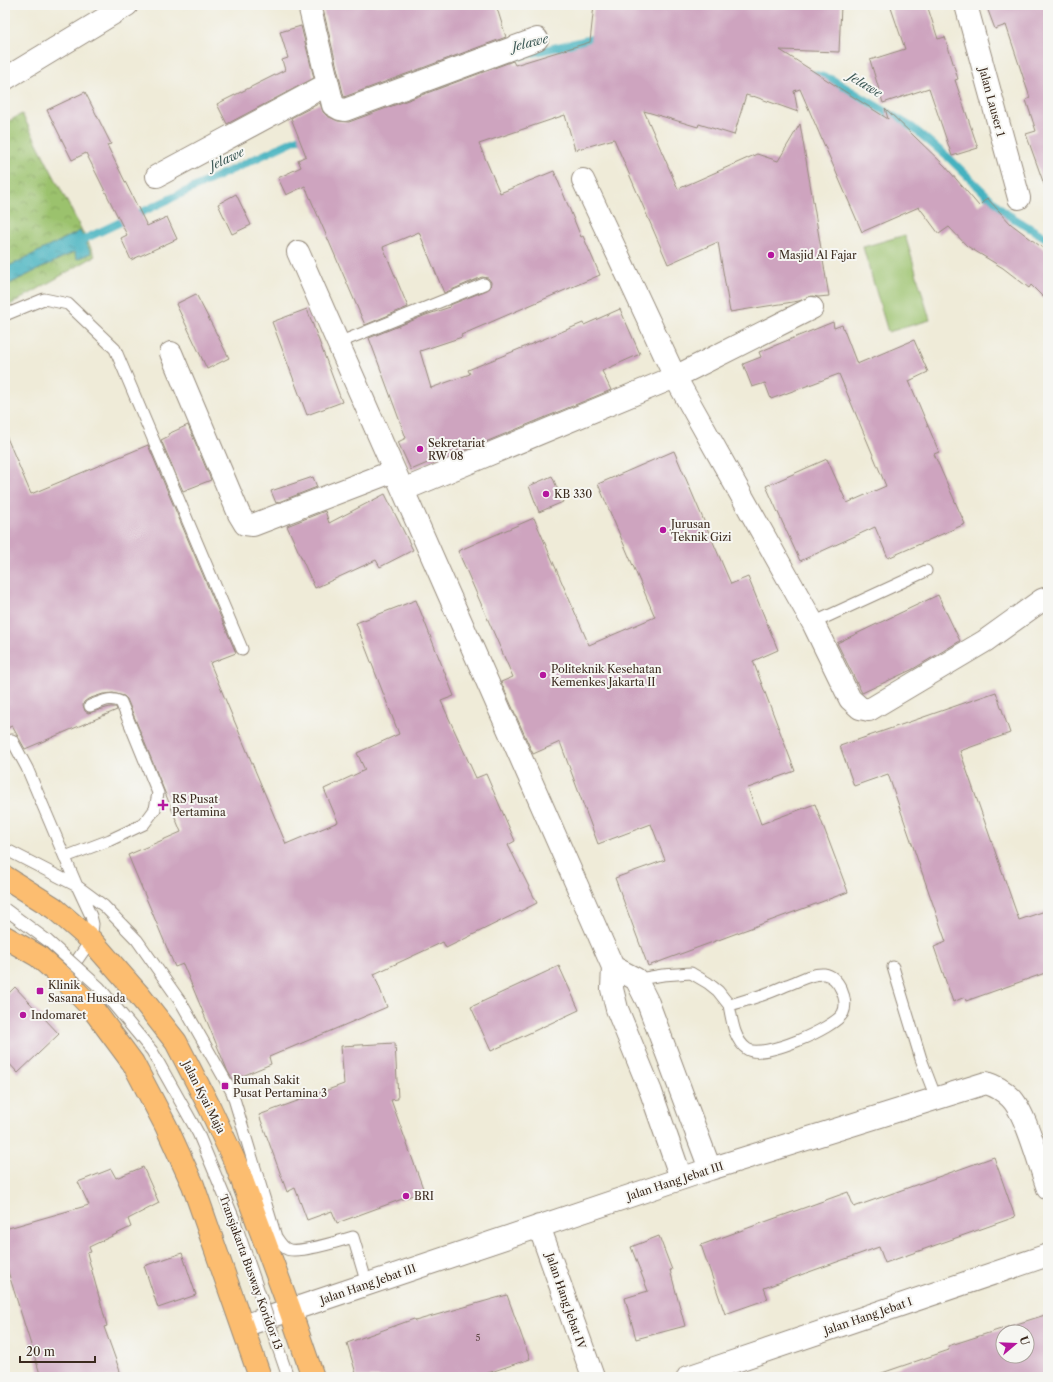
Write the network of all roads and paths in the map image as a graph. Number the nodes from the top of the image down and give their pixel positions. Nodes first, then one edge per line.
1 (127, 5) edge
2 (309, 5) edge
3 (966, 5) edge
4 (537, 39) dead end
5 (5, 79) edge
6 (328, 84) junction
7 (157, 176) dead end
8 (583, 180) dead end
9 (1019, 198) dead end
10 (298, 252) dead end
11 (484, 284) dead end
12 (812, 308) dead end
13 (5, 315) edge
14 (338, 343) junction
15 (171, 353) dead end
16 (674, 377) junction
17 (399, 481) junction
18 (926, 571) dead end
19 (1048, 598) edge
20 (813, 623) junction
21 (242, 649) dead end
22 (90, 706) dead end
23 (11, 740) edge
24 (5, 849) edge
25 (65, 857) junction
26 (5, 878) edge
27 (76, 886) junction
28 (5, 909) edge
29 (92, 932) junction
30 (5, 937) edge
31 (613, 967) junction
32 (893, 967) dead end
33 (636, 978) junction
34 (64, 979) junction
35 (612, 989) junction
36 (729, 1005) junction
37 (936, 1098) junction
38 (710, 1168) junction
39 (681, 1178) junction
40 (1048, 1189) edge
41 (539, 1226) junction
42 (1048, 1255) edge
43 (367, 1284) junction
44 (290, 1310) junction
45 (243, 1326) junction
46 (260, 1377) edge
47 (288, 1377) edge
48 (313, 1377) edge
49 (592, 1377) edge
50 (688, 1377) edge

1 - 5 street
2 - 6 street
3 - 9 street, Jalan Lauser 1
4 - 6 street
6 - 7 street
8 - 16 street
10 - 14 street
11 - 14 lane
12 - 16 street
13 - 21 lane
14 - 17 street
15 - 17 street
16 - 17 street
16 - 20 street
17 - 31 street
18 - 20 lane
19 - 20 street
22 - 25 lane
23 - 25 lane
24 - 27 lane
25 - 27 lane
26 - 29 main road, Jalan Kyai Maja
27 - 29 lane
27 - 43 lane
28 - 47 lane, Transjakarta Busway Koridor 13, bridge
29 - 34 lane
29 - 44 main road, Jalan Kyai Maja
30 - 34 main road
31 - 33 street
31 - 35 street
32 - 37 lane
33 - 35 lane
33 - 36 lane
33 - 38 street
34 - 45 main road
35 - 39 street
36 - 36 lane
37 - 38 street, Jalan Hang Jebat III
37 - 40 street, Jalan Hang Jebat III
38 - 39 street, Jalan Hang Jebat III
39 - 41 street, Jalan Hang Jebat III
41 - 43 street, Jalan Hang Jebat III
41 - 49 street, Jalan Hang Jebat IV
42 - 50 street, Jalan Hang Jebat I
43 - 44 street, Jalan Hang Jebat III
44 - 45 street, Jalan Hang Jebat III
44 - 48 main road, Jalan Kyai Maja
45 - 46 main road

